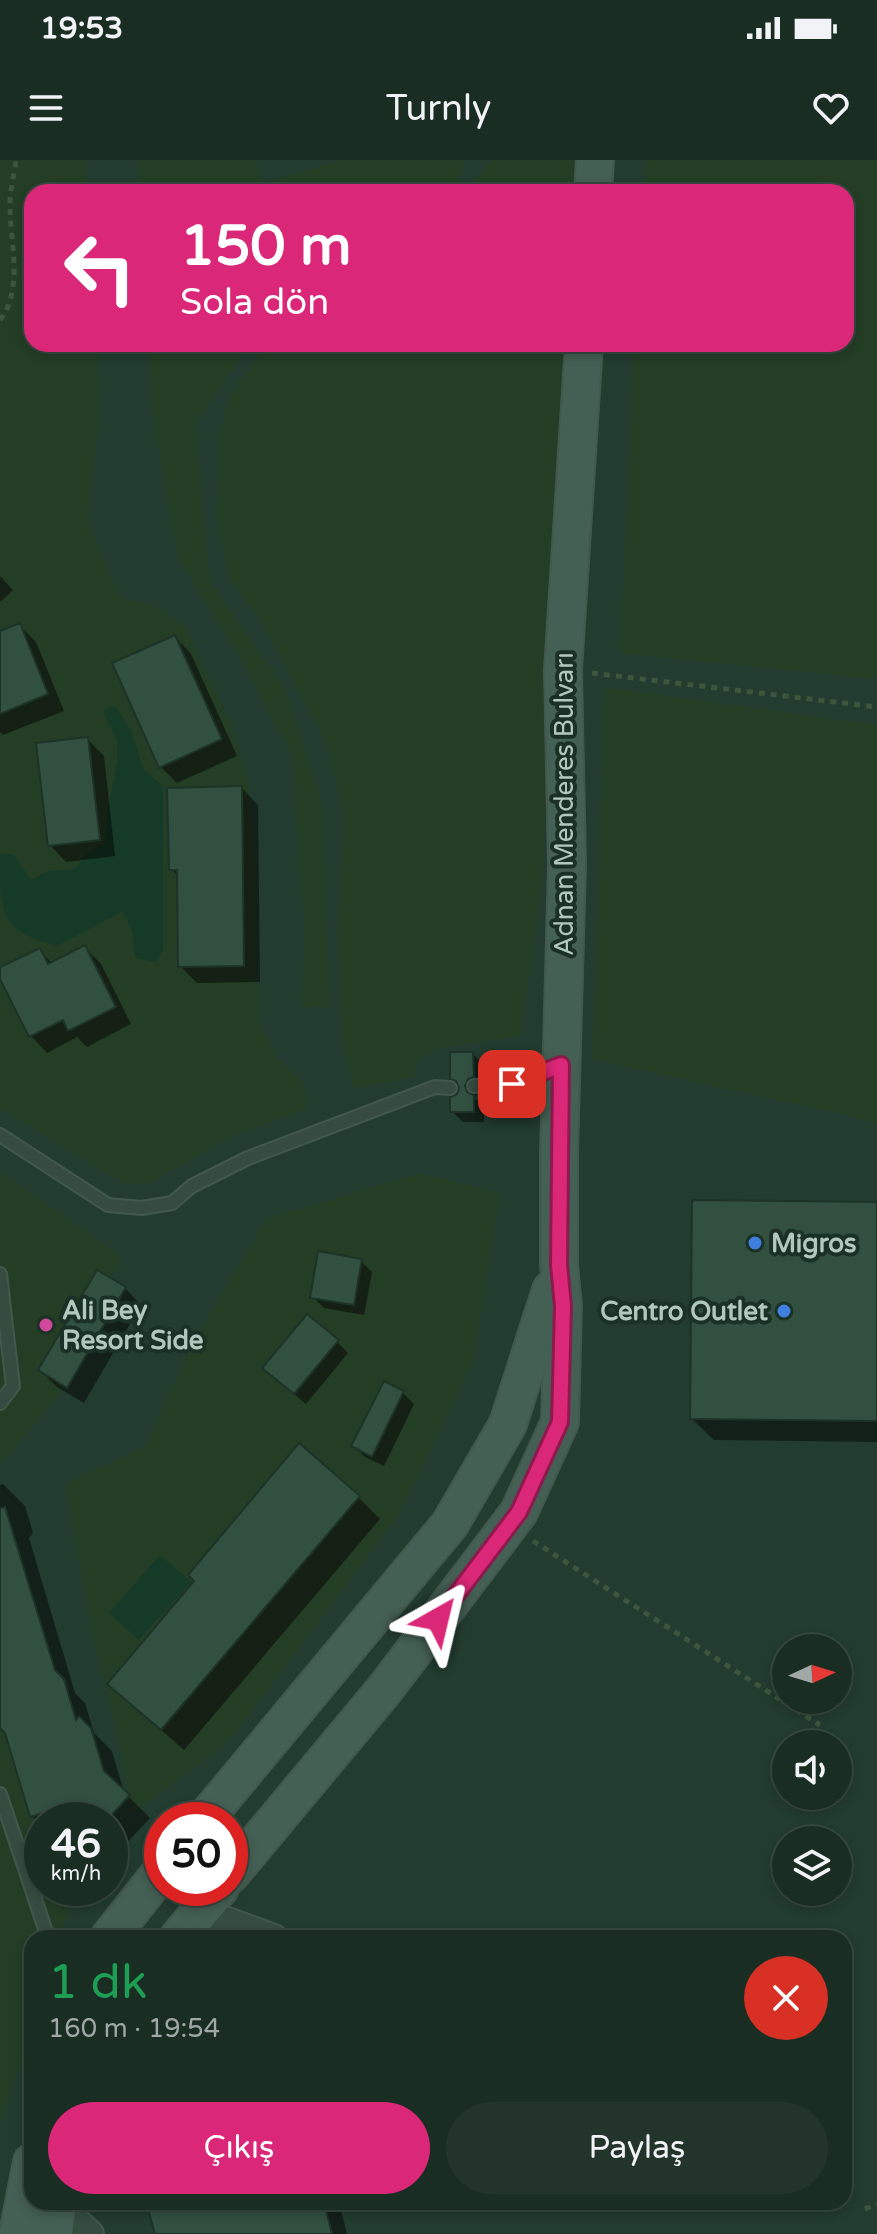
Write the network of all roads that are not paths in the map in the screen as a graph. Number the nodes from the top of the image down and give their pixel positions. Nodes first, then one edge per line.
1 (595, 160) edge
2 (594, 184) edge
3 (583, 352) edge
4 (561, 1065) junction
5 (474, 1086) dead end
6 (450, 1088) dead end
7 (0, 1135) edge
8 (559, 1265) junction
9 (0, 1274) edge
10 (0, 1403) edge
11 (0, 1794) edge
12 (219, 1802) edge
13 (248, 1853) edge
14 (144, 1894) edge
15 (199, 1912) edge
16 (45, 1930) edge
17 (115, 1930) edge
18 (251, 1930) edge
19 (24, 2203) edge
20 (57, 2213) edge
21 (18, 2234) edge
22 (90, 2234) edge

1 - 2 main road
3 - 4 main road, Adnan Menderes Bulvarı
4 - 5 lane
4 - 8 main road, Adnan Menderes Bulvarı
6 - 7 lane
8 - 12 main road, Adnan Menderes Bulvarı
8 - 13 main road, Adnan Menderes Bulvarı
9 - 10 lane
11 - 16 lane
14 - 17 main road
15 - 18 street
19 - 21 main road
20 - 22 street

